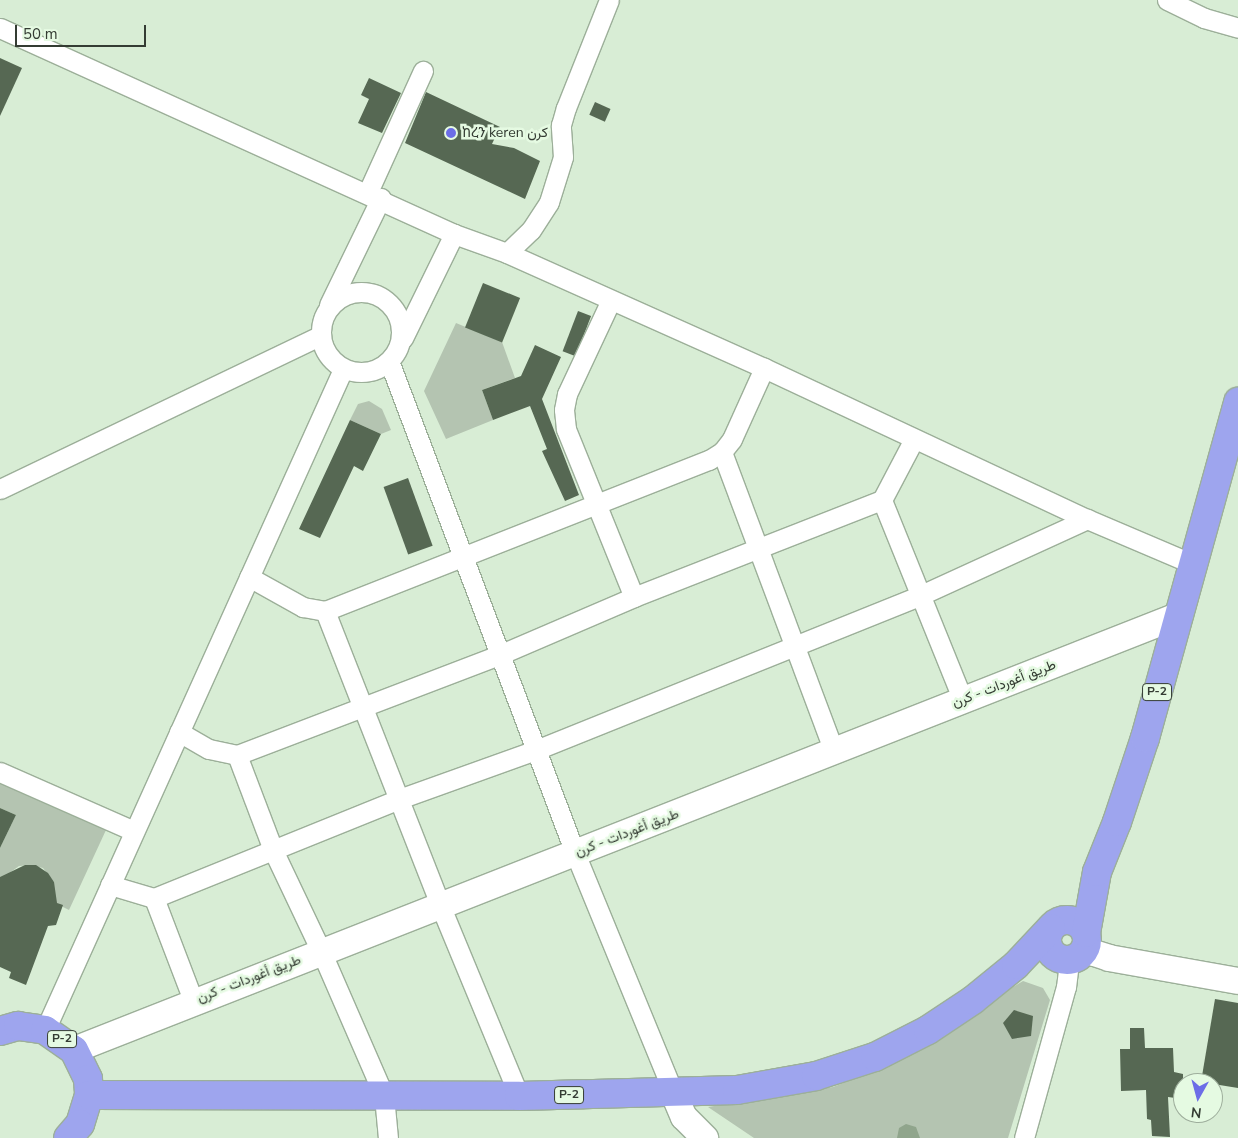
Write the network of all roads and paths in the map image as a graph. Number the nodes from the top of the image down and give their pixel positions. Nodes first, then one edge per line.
1 (609, 0) edge
2 (1172, 2) edge
3 (0, 28) edge
4 (1238, 28) edge
5 (423, 71) dead end
6 (374, 195) junction
7 (454, 234) junction
8 (507, 253) junction
9 (611, 300) junction
10 (326, 312) junction
11 (320, 336) junction
12 (400, 344) junction
13 (389, 361) junction
14 (764, 368) junction
15 (343, 369) junction
16 (1236, 409) edge
17 (914, 439) junction
18 (722, 452) junction
19 (1, 487) edge
20 (882, 500) junction
21 (596, 505) junction
22 (1088, 519) junction
23 (760, 548) junction
24 (462, 558) junction
25 (1193, 564) junction
26 (249, 577) junction
27 (919, 596) junction
28 (634, 597) junction
29 (325, 611) junction
30 (1180, 615) junction
31 (796, 645) junction
32 (499, 655) junction
33 (963, 700) junction
34 (362, 704) junction
35 (179, 732) junction
36 (536, 750) junction
37 (834, 752) junction
38 (237, 754) junction
39 (0, 772) edge
40 (399, 799) junction
41 (134, 831) junction
42 (273, 850) junction
43 (575, 853) junction
44 (1097, 872) junction
45 (110, 885) junction
46 (154, 898) junction
47 (440, 904) junction
48 (1053, 926) junction
49 (1076, 950) junction
50 (321, 951) junction
51 (1016, 965) junction
52 (1238, 981) edge
53 (193, 1000) junction
54 (45, 1030) junction
55 (0, 1031) edge
56 (74, 1050) junction
57 (674, 1094) junction
58 (89, 1095) junction
59 (384, 1096) junction
60 (518, 1096) junction
61 (68, 1138) edge
62 (388, 1138) edge
63 (705, 1138) edge
64 (1024, 1138) edge

1 - 8 street
2 - 4 street
3 - 6 street
5 - 6 street
6 - 7 street
6 - 10 street
7 - 8 street
7 - 12 street
8 - 9 street
9 - 14 street
9 - 21 street
10 - 11 street
10 - 12 street
11 - 15 street
11 - 19 street
12 - 13 street
13 - 15 street
13 - 24 street
14 - 17 street
14 - 18 street
15 - 26 street
16 - 25 highway, P-2
17 - 20 street
17 - 22 street
18 - 21 street
18 - 23 street
20 - 23 street
20 - 27 street
21 - 24 street
21 - 28 street
22 - 25 street
22 - 27 street
23 - 28 street
23 - 31 street
24 - 29 street
24 - 32 street
25 - 30 highway, P-2
26 - 29 street
26 - 35 street
27 - 31 street
27 - 33 street
28 - 32 street
29 - 34 street
30 - 33 street, طريق أغوردات - كرن
30 - 44 highway, P-2
31 - 36 street
31 - 37 street
32 - 34 street
32 - 36 street
33 - 37 street, طريق أغوردات - كرن
34 - 38 street
34 - 40 street
35 - 38 street
35 - 41 street
36 - 40 street
36 - 43 street
37 - 43 street, طريق أغوردات - كرن
38 - 42 street
39 - 41 street
40 - 42 street
40 - 47 street
41 - 45 street
42 - 46 street
42 - 50 street
43 - 47 street, طريق أغوردات - كرن
43 - 57 street
44 - 48 highway, P-2
44 - 49 highway, P-2
45 - 46 street
45 - 54 street
46 - 53 street
47 - 50 street, طريق أغوردات - كرن
47 - 60 street
48 - 49 highway
48 - 51 highway, P-2
49 - 51 highway
49 - 52 street
49 - 64 street
50 - 53 street, طريق أغوردات - كرن
50 - 59 street
51 - 57 highway, P-2
53 - 56 street, طريق أغوردات - كرن
54 - 55 highway, P-2
54 - 56 highway, P-2
56 - 58 highway, P-2
57 - 60 highway, P-2
57 - 63 street
58 - 59 highway, P-2
58 - 61 highway, P-2
59 - 60 highway, P-2
59 - 62 street

